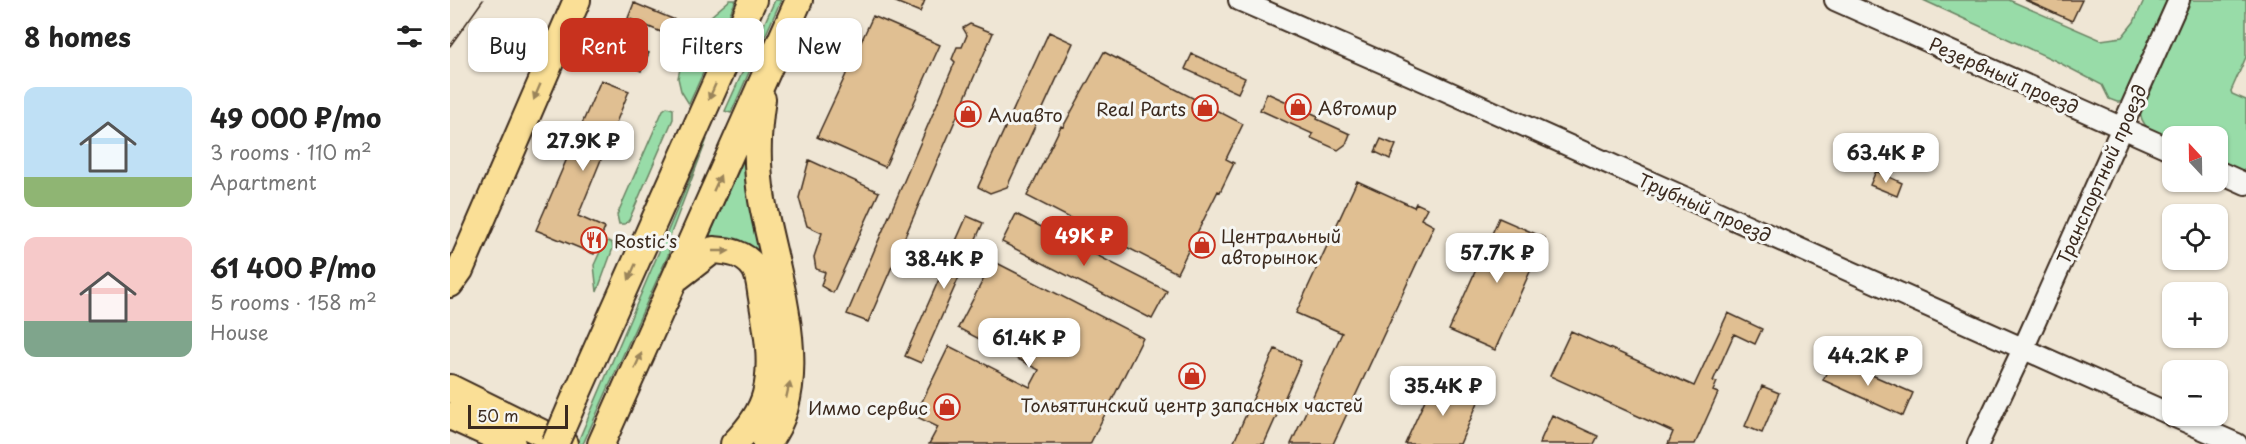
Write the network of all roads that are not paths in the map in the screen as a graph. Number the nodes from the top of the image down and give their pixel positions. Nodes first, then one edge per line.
1 (577, 0) edge
2 (753, 0) edge
3 (799, 0) edge
4 (1239, 0) edge
5 (1835, 0) edge
6 (2179, 0) edge
7 (764, 78) junction
8 (696, 128) junction
9 (2122, 128) junction
10 (734, 145) junction
11 (2162, 146) edge
12 (2228, 176) edge
13 (2246, 184) edge
14 (674, 281) junction
15 (450, 284) edge
16 (2023, 349) junction
17 (450, 388) edge
18 (2162, 411) edge
19 (457, 422) edge
20 (2197, 426) edge
21 (512, 444) edge
22 (555, 444) edge
23 (564, 444) edge
24 (601, 444) edge
25 (734, 444) edge
26 (766, 444) edge
27 (1977, 444) edge
28 (2237, 444) edge

1 -> 15 main road
2 -> 8 main road
3 - 7 main road
4 - 16 street, Трубный проезд
5 - 9 street, Резервный проезд
6 - 9 street, Транспортный проезд
7 - 10 main road
26 -> 7 main road
8 - 10 main road
8 -> 22 main road, bridge
9 - 11 street, Резервный проезд
9 - 16 street, Транспортный проезд
14 -> 10 main road
12 - 13 street
24 -> 14 main road
14 -> 25 main road
16 - 18 street, Трубный проезд
16 - 27 street, Транспортный проезд
17 - 23 main road
19 - 21 main road
20 - 28 street, Трубный проезд

